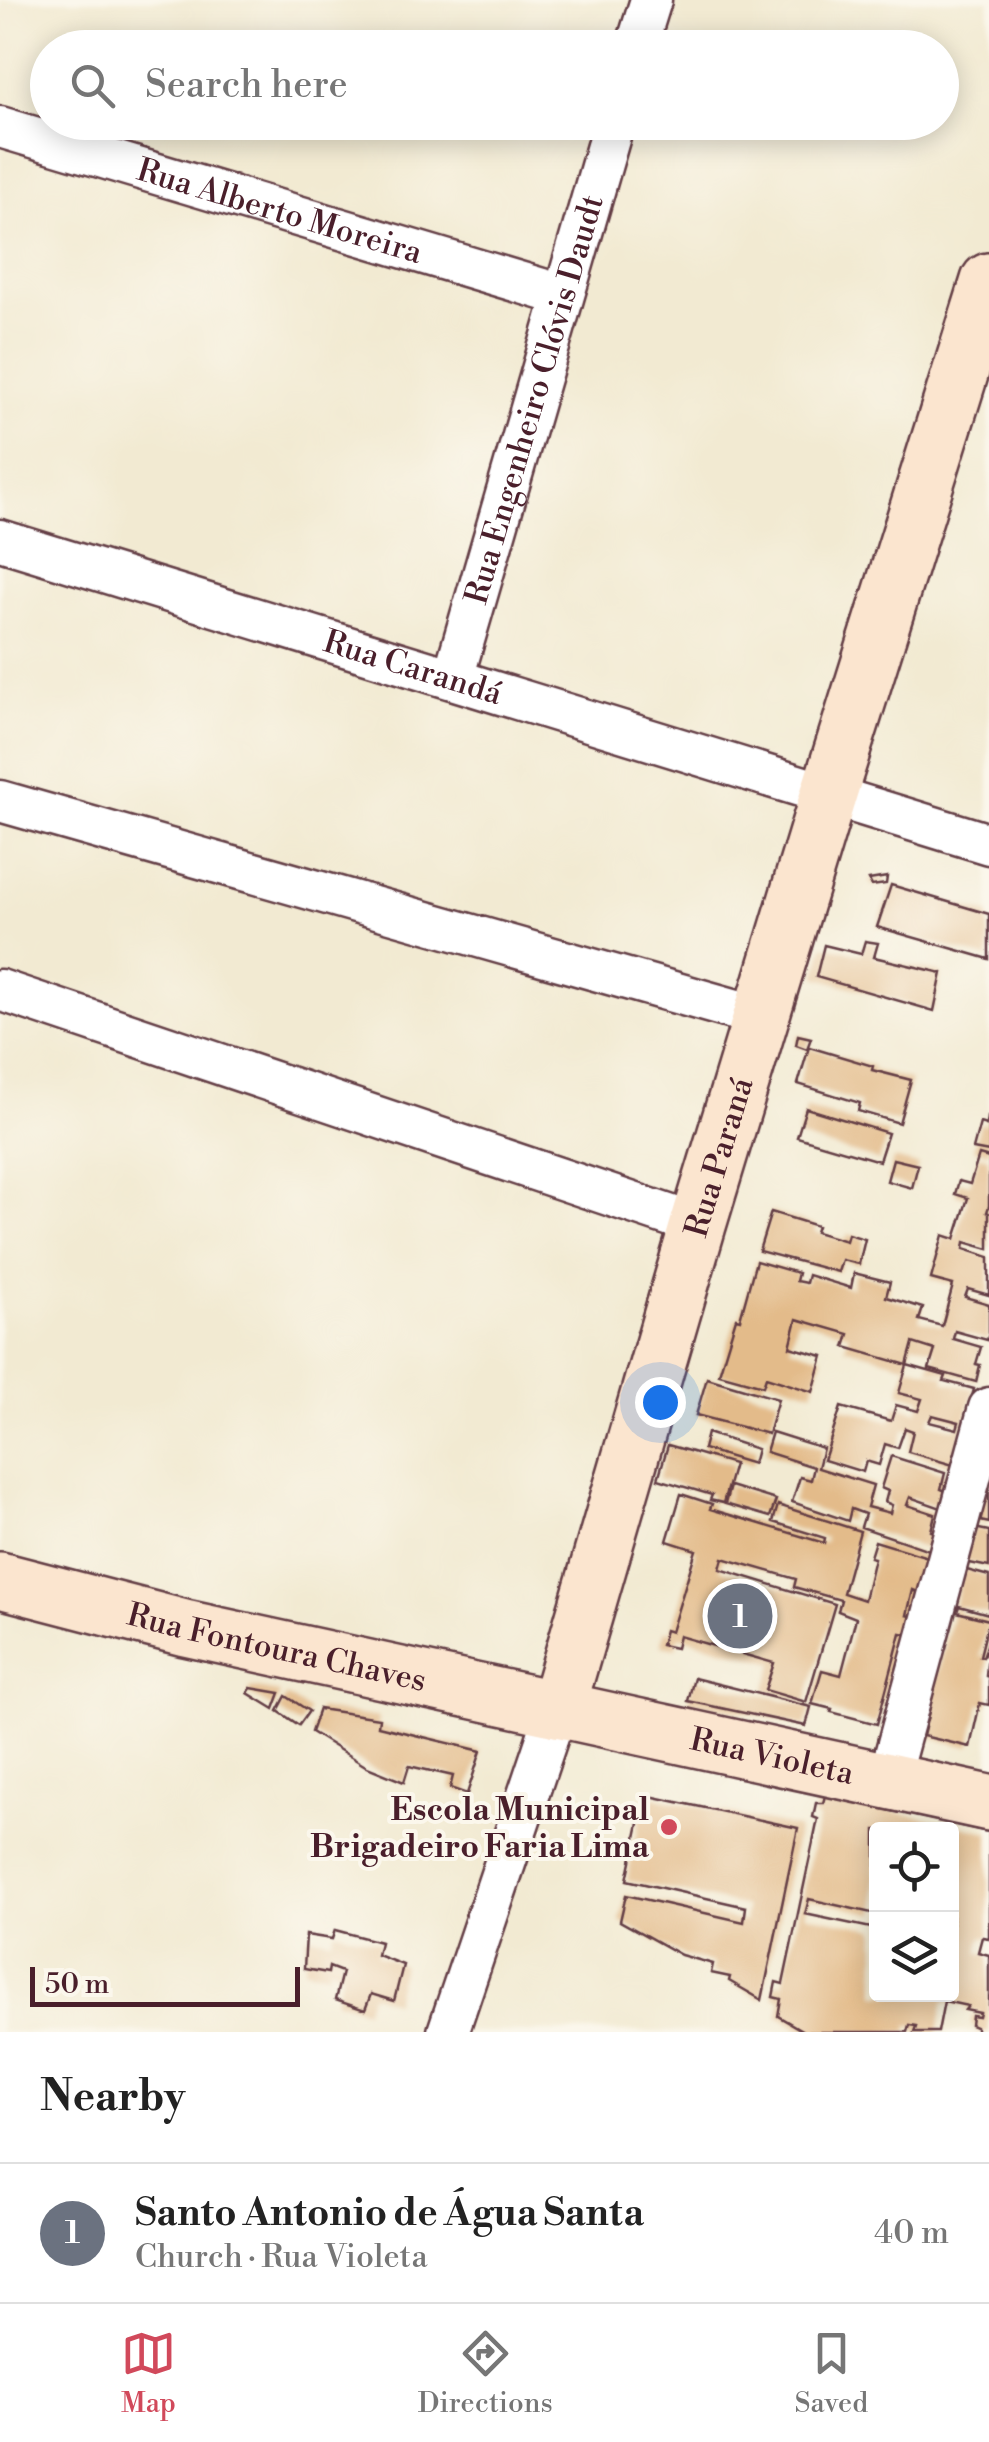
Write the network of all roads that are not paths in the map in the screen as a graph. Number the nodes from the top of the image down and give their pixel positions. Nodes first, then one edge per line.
1 (650, 0) edge
2 (641, 30) edge
3 (0, 127) edge
4 (30, 136) edge
5 (43, 140) edge
6 (609, 140) edge
7 (989, 282) edge
8 (562, 295) junction
9 (0, 540) edge
10 (453, 678) junction
11 (828, 796) junction
12 (0, 801) edge
13 (989, 844) edge
14 (0, 990) edge
15 (761, 1017) junction
16 (698, 1225) junction
17 (989, 1408) edge
18 (0, 1580) edge
19 (557, 1709) junction
20 (888, 1781) junction
21 (989, 1803) edge
22 (448, 2032) edge

1 - 2 street
3 - 4 street, Rua Alberto Moreira
5 - 8 street, Rua Alberto Moreira
6 - 8 street, Rua Engenheiro Clóvis Daudt
7 - 11 street, Rua Paraná
8 - 10 street, Rua Engenheiro Clóvis Daudt
9 - 10 street, Rua Carandá
10 - 11 street, Rua Carandá
11 - 13 street, Rua Carandá
11 - 15 street, Rua Paraná
12 - 15 street
14 - 16 street
15 - 16 street, Rua Paraná
16 - 19 street, Rua Paraná
17 - 20 street
18 - 19 street, Rua Fontoura Chaves
19 - 20 street, Rua Violeta
19 - 22 street, Rua Paraná
20 - 21 street, Rua Violeta

